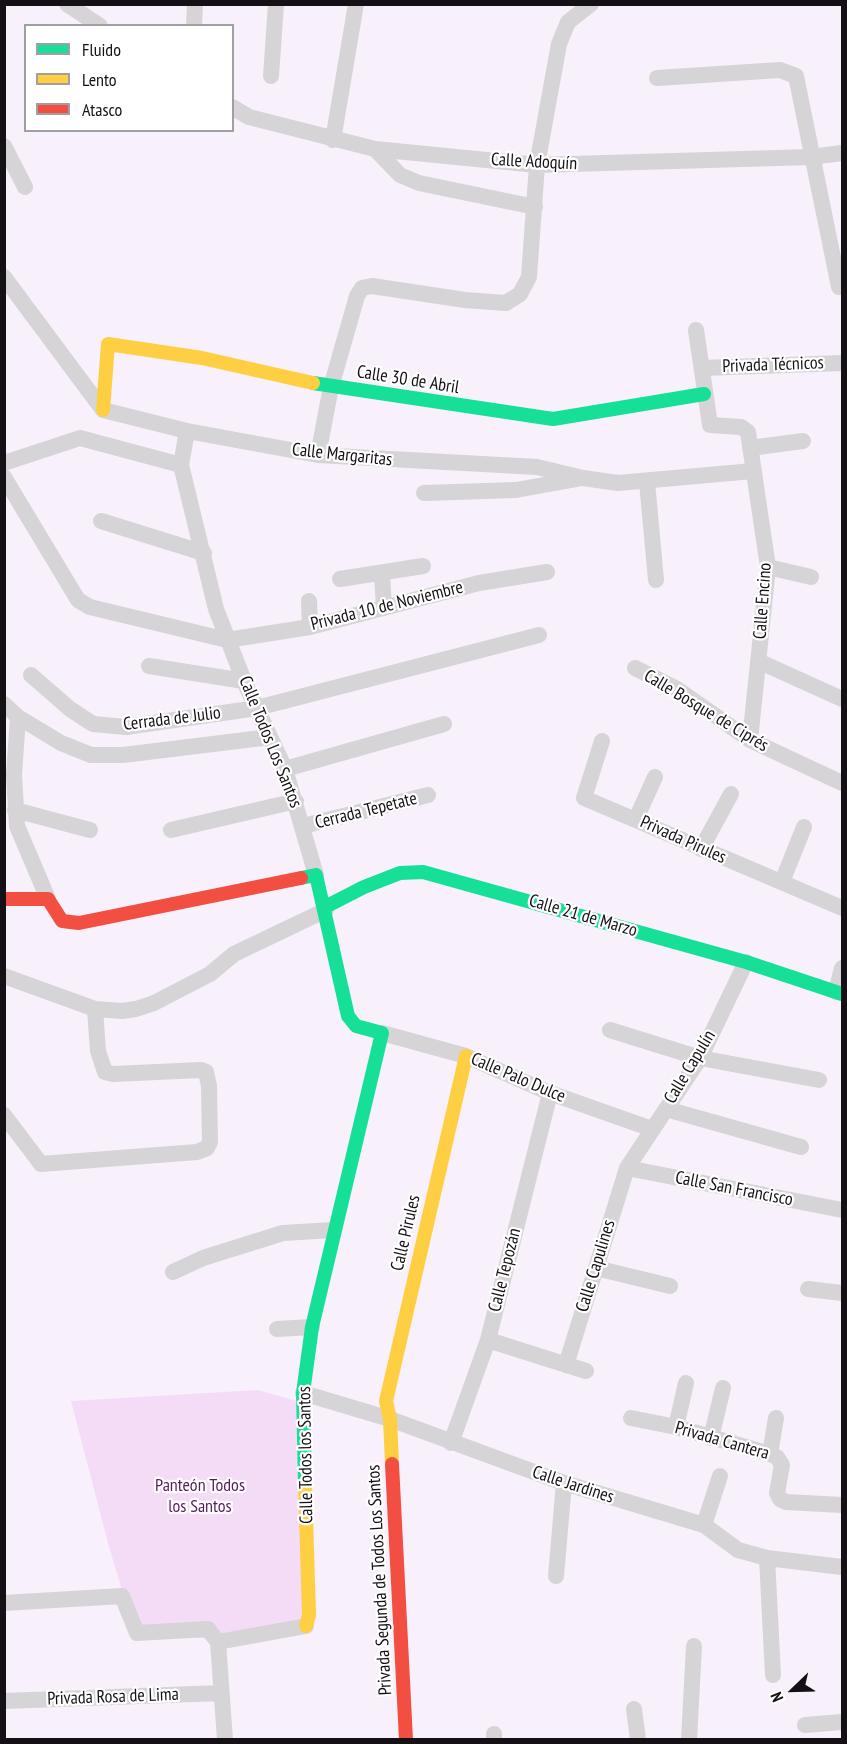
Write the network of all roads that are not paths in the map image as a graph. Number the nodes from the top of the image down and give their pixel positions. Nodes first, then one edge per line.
1 (67, 4) edge
2 (195, 4) edge
3 (276, 4) edge
4 (356, 4) edge
5 (591, 4) edge
6 (97, 24) edge
7 (194, 24) edge
8 (272, 76) dead end
9 (657, 78) dead end
10 (234, 108) edge
11 (333, 140) junction
12 (4, 146) edge
13 (375, 149) junction
14 (843, 153) edge
15 (811, 157) junction
16 (537, 165) junction
17 (25, 187) dead end
18 (535, 207) junction
19 (6, 283) edge
20 (838, 287) dead end
21 (696, 330) dead end
22 (843, 363) edge
23 (703, 368) junction
24 (330, 387) junction
25 (704, 394) junction
26 (103, 410) junction
27 (187, 431) junction
28 (802, 441) dead end
29 (750, 448) junction
30 (318, 455) junction
31 (4, 463) edge
32 (181, 465) junction
33 (753, 471) junction
34 (4, 477) edge
35 (583, 478) junction
36 (647, 482) junction
37 (424, 493) dead end
38 (102, 521) dead end
39 (204, 554) junction
40 (423, 566) dead end
41 (768, 567) junction
42 (547, 572) dead end
43 (382, 574) junction
44 (811, 577) dead end
45 (340, 579) dead end
46 (657, 580) dead end
47 (309, 602) dead end
48 (384, 608) junction
49 (310, 627) junction
50 (539, 635) dead end
51 (227, 640) junction
52 (758, 661) junction
53 (149, 666) dead end
54 (635, 668) dead end
55 (31, 675) dead end
56 (244, 681) junction
57 (843, 699) edge
58 (4, 704) edge
59 (257, 708) junction
60 (18, 717) junction
61 (444, 724) dead end
62 (270, 737) junction
63 (750, 740) junction
64 (602, 741) dead end
65 (285, 769) junction
66 (655, 777) dead end
67 (843, 783) edge
68 (732, 794) dead end
69 (428, 795) dead end
70 (296, 801) junction
71 (15, 810) junction
72 (636, 819) junction
73 (303, 826) junction
74 (804, 827) dead end
75 (90, 830) dead end
76 (171, 830) dead end
77 (701, 849) junction
78 (316, 875) junction
79 (782, 882) junction
80 (4, 899) edge
81 (48, 899) junction
82 (843, 908) edge
83 (325, 909) junction
84 (746, 962) junction
85 (843, 968) edge
86 (4, 976) edge
87 (839, 993) edge
88 (95, 1009) junction
89 (610, 1029) dead end
90 (382, 1033) junction
91 (466, 1056) junction
92 (700, 1058) junction
93 (819, 1080) dead end
94 (549, 1093) junction
95 (666, 1109) junction
96 (4, 1116) edge
97 (652, 1129) junction
98 (801, 1147) dead end
99 (627, 1168) junction
100 (843, 1210) edge
101 (333, 1230) junction
102 (596, 1268) junction
103 (173, 1272) dead end
104 (670, 1286) dead end
105 (808, 1289) dead end
106 (843, 1293) edge
107 (312, 1326) junction
108 (277, 1329) dead end
109 (488, 1340) junction
110 (566, 1365) junction
111 (586, 1371) dead end
112 (686, 1383) dead end
113 (723, 1388) dead end
114 (303, 1393) junction
115 (631, 1418) dead end
116 (776, 1418) dead end
117 (390, 1419) junction
118 (676, 1427) junction
119 (711, 1438) junction
120 (451, 1443) junction
121 (770, 1454) junction
122 (720, 1476) dead end
123 (564, 1483) junction
124 (843, 1505) edge
125 (704, 1525) junction
126 (767, 1558) junction
127 (843, 1567) edge
128 (556, 1576) dead end
129 (4, 1603) edge
130 (306, 1626) joint
131 (218, 1642) junction
132 (694, 1646) dead end
133 (772, 1675) dead end
134 (221, 1693) junction
135 (4, 1701) edge
136 (634, 1709) dead end
137 (843, 1722) edge
138 (805, 1725) dead end
139 (225, 1740) edge
140 (406, 1740) edge
141 (639, 1740) edge
142 (689, 1740) edge

1 - 6 street
2 - 7 street
3 - 8 street
4 - 11 street
5 - 16 street
9 - 15 street
10 - 11 street, Calle Adoquín
11 - 13 street, Calle Adoquín
12 - 17 street
13 - 16 street, Calle Adoquín
13 - 18 street
14 - 15 street, Calle Adoquín
15 - 16 street, Calle Adoquín
15 - 20 street
16 - 18 street
18 - 24 street
19 - 26 street
21 - 23 street
22 - 23 street, Privada Técnicos
23 - 25 street
24 - 25 street, Calle 30 de Abril
24 - 26 street, Calle 30 de Abril
24 - 30 street
25 - 29 street, Calle Encino
26 - 27 street, Calle Margaritas
27 - 30 street, Calle Margaritas
27 - 32 street, Calle Todos Los Santos
28 - 29 street
29 - 33 street, Calle Encino
30 - 35 street, Calle Margaritas
31 - 32 street
32 - 39 street, Calle Todos Los Santos
33 - 36 street
33 - 41 street, Calle Encino
34 - 51 street
35 - 36 street
35 - 37 street
36 - 46 street
38 - 39 street
39 - 51 street, Calle Todos Los Santos
40 - 43 street
41 - 44 street
41 - 52 street, Calle Encino
42 - 48 street, Privada 10 de Noviembre
43 - 45 street
43 - 48 street
47 - 49 street
48 - 49 street, Privada 10 de Noviembre
49 - 51 street, Privada 10 de Noviembre
50 - 59 street, Cerrada de Julio
51 - 56 street, Calle Todos Los Santos
52 - 57 street
52 - 63 street, Calle Encino
53 - 56 street
54 - 63 street, Calle Bosque de Ciprés
55 - 59 street, Cerrada de Julio
56 - 59 street, Calle Todos Los Santos
58 - 60 street
59 - 62 street, Calle Todos Los Santos
60 - 62 street
60 - 71 street
61 - 65 street
62 - 65 street, Calle Todos Los Santos
63 - 67 street, Calle Bosque de Ciprés
64 - 72 street, Privada Pirules
65 - 70 street, Calle Todos Los Santos
66 - 72 street
68 - 77 street
69 - 73 street, Cerrada Tepetate
70 - 73 street, Calle Todos Los Santos
70 - 76 street
71 - 75 street
71 - 81 street
72 - 77 street, Privada Pirules
73 - 78 street, Calle Todos Los Santos
74 - 79 street
77 - 79 street, Privada Pirules
78 - 81 street
78 - 83 street, Calle Todos Los Santos
79 - 82 street, Privada Pirules
80 - 81 street
83 - 84 street, Calle 21 de Marzo
83 - 88 street, Calle 21 de Marzo
83 - 90 street, Calle Todos Los Santos
84 - 87 street, Calle 21 de Marzo
84 - 92 street, Calle Capulín
85 - 87 street
86 - 88 street, Calle 21 de Marzo
88 - 96 street
89 - 92 street
90 - 91 street, Calle Palo Dulce
90 - 101 street, Calle Todos los Santos
91 - 94 street, Calle Palo Dulce
91 - 117 street, Calle Pirules
92 - 93 street
92 - 95 street, Calle Capulín
94 - 97 street, Calle Palo Dulce
94 - 109 street, Calle Tepozán
95 - 97 street, Calle Capulín
95 - 98 street
97 - 99 street, Calle Capulín
99 - 100 street, Calle San Francisco
99 - 102 street, Calle Capulines
101 - 103 street
101 - 107 street, Calle Todos los Santos
102 - 104 street
102 - 110 street, Calle Capulines
105 - 106 street
107 - 108 street
107 - 114 street, Calle Todos los Santos
109 - 110 street
109 - 120 street, Calle Tepozán
110 - 111 street
112 - 118 street
113 - 119 street
114 - 117 street, Calle Jardines
114 - 130 street, Calle Todos los Santos
115 - 118 street, Privada Cantera
116 - 121 street
117 - 120 street, Calle Jardines
117 - 140 street, Privada Segunda de Todos Los Santos
118 - 119 street, Privada Cantera
119 - 121 street, Privada Cantera
120 - 123 street, Calle Jardines
121 - 124 street, Privada Cantera
122 - 125 street
123 - 125 street, Calle Jardines
123 - 128 street
125 - 126 street, Calle Jardines
126 - 127 street, Calle Jardines
126 - 133 street
129 - 131 street
130 - 131 street, Calle Todos los Santos
131 - 134 street
132 - 142 street
134 - 135 street, Privada Rosa de Lima
134 - 139 street
136 - 141 street
137 - 138 street

